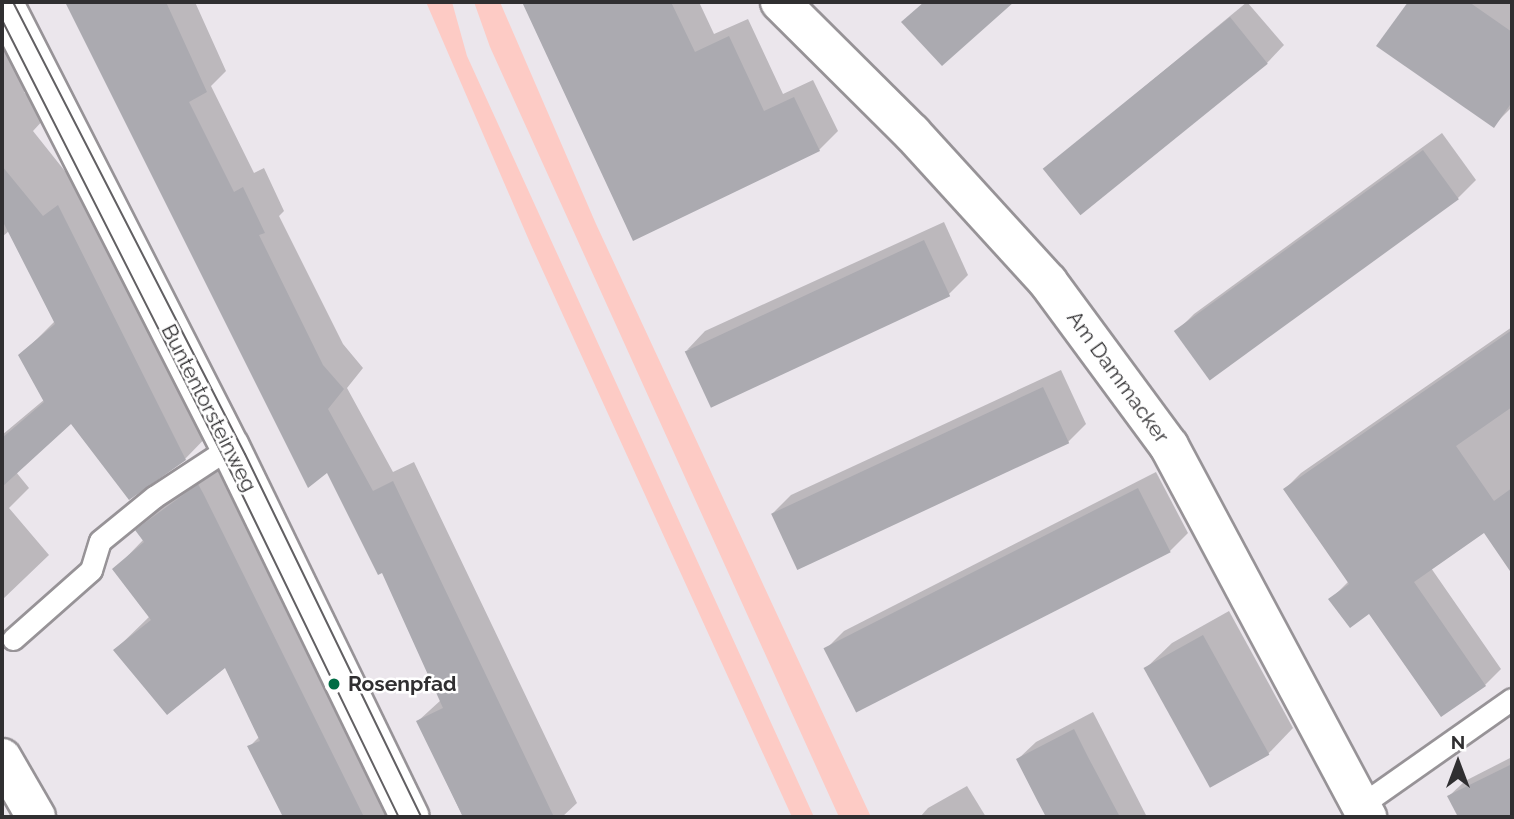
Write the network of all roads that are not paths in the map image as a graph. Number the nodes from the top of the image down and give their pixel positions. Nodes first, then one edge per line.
1 (3, 2) edge
2 (780, 2) edge
3 (230, 447) junction
4 (13, 639) dead end
5 (1512, 699) edge
6 (2, 758) edge
7 (1364, 811) edge
8 (36, 817) edge
9 (410, 817) edge

1 - 3 street, Buntentorsteinweg
2 - 7 street, Am Dammacker
3 - 4 lane
3 - 9 street, Buntentorsteinweg
5 - 7 lane
6 - 8 street

